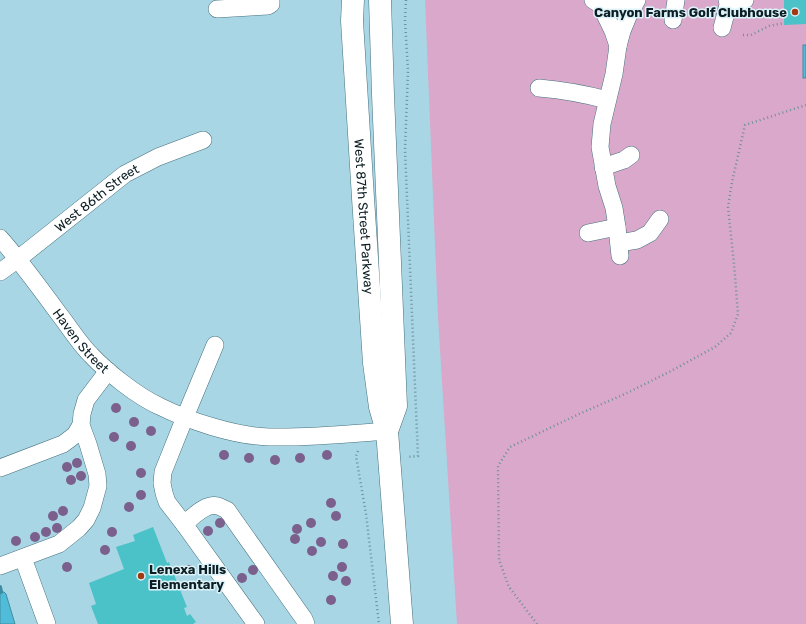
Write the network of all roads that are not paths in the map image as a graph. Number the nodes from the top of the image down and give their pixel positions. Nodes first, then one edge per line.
1 (271, 0) edge
2 (353, 0) edge
3 (380, 0) edge
4 (636, 0) edge
5 (676, 0) edge
6 (728, 0) edge
7 (745, 0) edge
8 (597, 3) edge
9 (216, 9) dead end
10 (673, 20) dead end
11 (722, 28) dead end
12 (618, 46) junction
13 (539, 88) dead end
14 (607, 100) junction
15 (203, 140) dead end
16 (631, 155) dead end
17 (603, 167) junction
18 (660, 219) dead end
19 (588, 233) dead end
20 (0, 238) edge
21 (618, 242) junction
22 (18, 259) junction
23 (0, 272) edge
24 (215, 346) dead end
25 (108, 371) junction
26 (185, 417) junction
27 (81, 425) junction
28 (387, 431) junction
29 (0, 468) edge
30 (184, 524) junction
31 (23, 558) junction
32 (0, 566) edge
33 (47, 624) edge
34 (256, 624) edge
35 (306, 624) edge
36 (402, 624) edge

1 - 9 street
2 - 28 main road, West 87th Street Parkway
3 - 28 main road, West 87th Street Parkway
4 - 8 street
4 - 12 street
5 - 10 street
6 - 7 street
6 - 11 street
8 - 12 street
12 - 14 street
13 - 14 street
14 - 17 street
15 - 22 street, West 86th Street
16 - 17 street
17 - 21 street
18 - 21 street
19 - 21 street
20 - 22 street, Haven Street
22 - 23 street, West 86th Street
22 - 25 street, Haven Street
24 - 26 street
25 - 26 street, Haven Street
25 - 27 street
26 - 28 street, Haven Street
26 - 30 street
27 - 29 street
27 - 31 street
28 - 36 main road, West 87th Street Parkway
30 - 34 street
30 - 35 street
31 - 32 street
31 - 33 street

